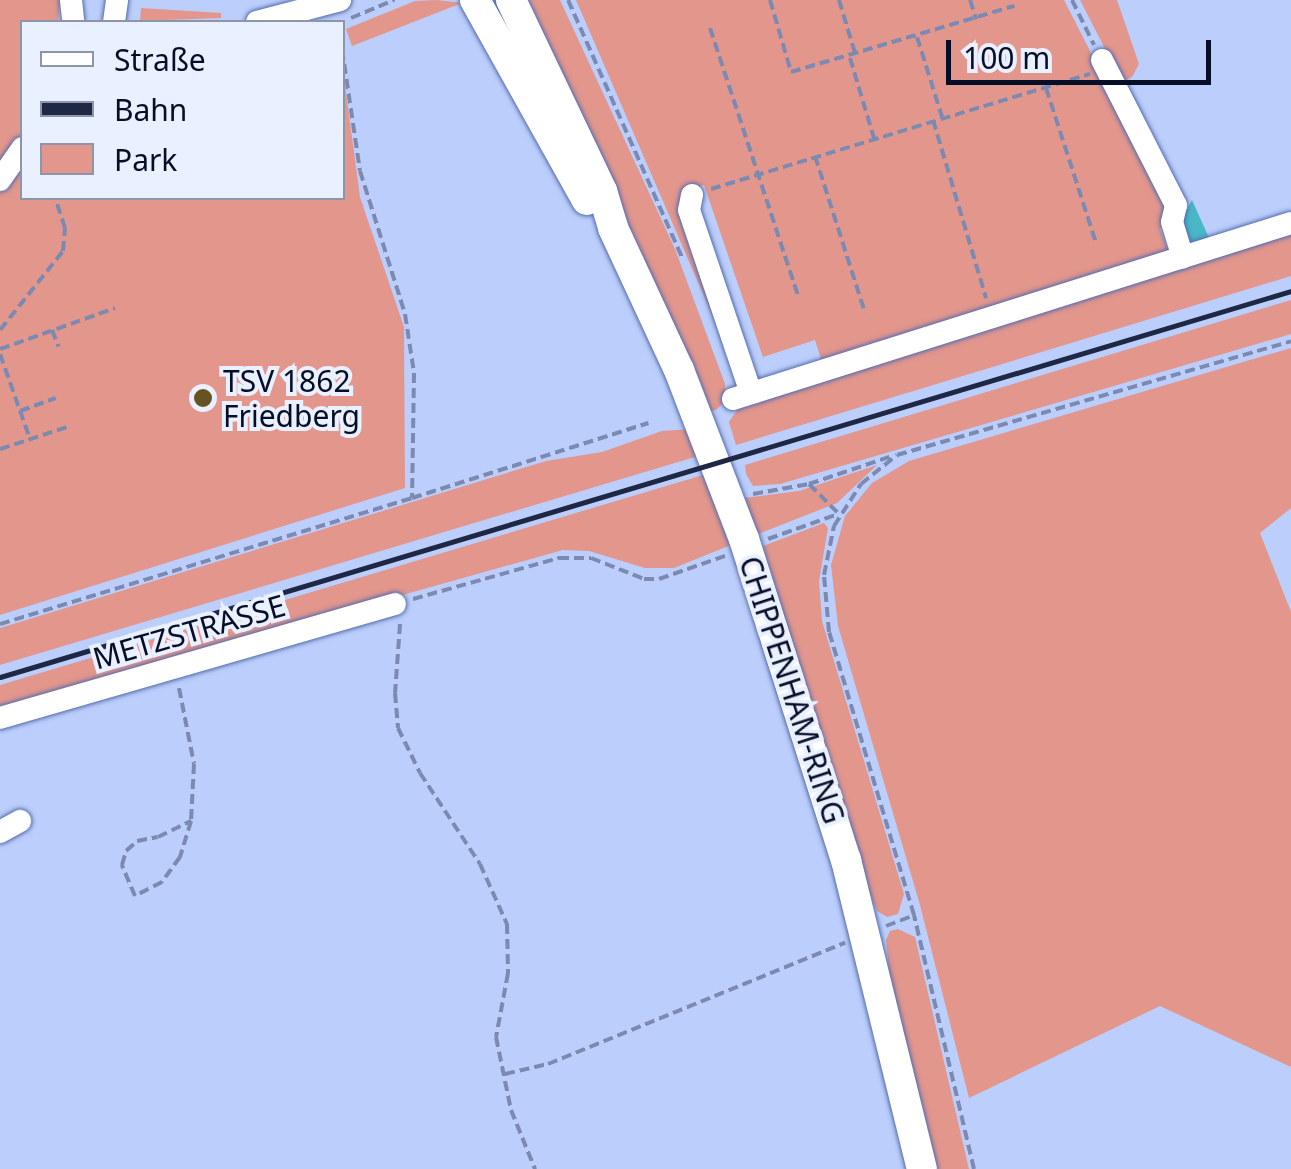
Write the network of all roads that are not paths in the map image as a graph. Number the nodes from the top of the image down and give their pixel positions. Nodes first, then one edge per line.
1 (475, 0) edge
2 (510, 0) edge
3 (335, 6) edge
4 (268, 20) edge
5 (1104, 64) road end
6 (20, 151) edge
7 (0, 180) edge
8 (692, 195) road end
9 (1291, 224) edge
10 (613, 228) junction
11 (1183, 257) junction
12 (395, 604) road end
13 (0, 718) edge
14 (922, 1169) edge

1 - 10 main road, CHIPPENHAM-RING
2 - 10 main road, CHIPPENHAM-RING
3 - 4 street
5 - 11 street
6 - 7 street
8 - 11 street
9 - 11 street
10 - 14 main road, CHIPPENHAM-RING
12 - 13 street, METZSTRASSE

